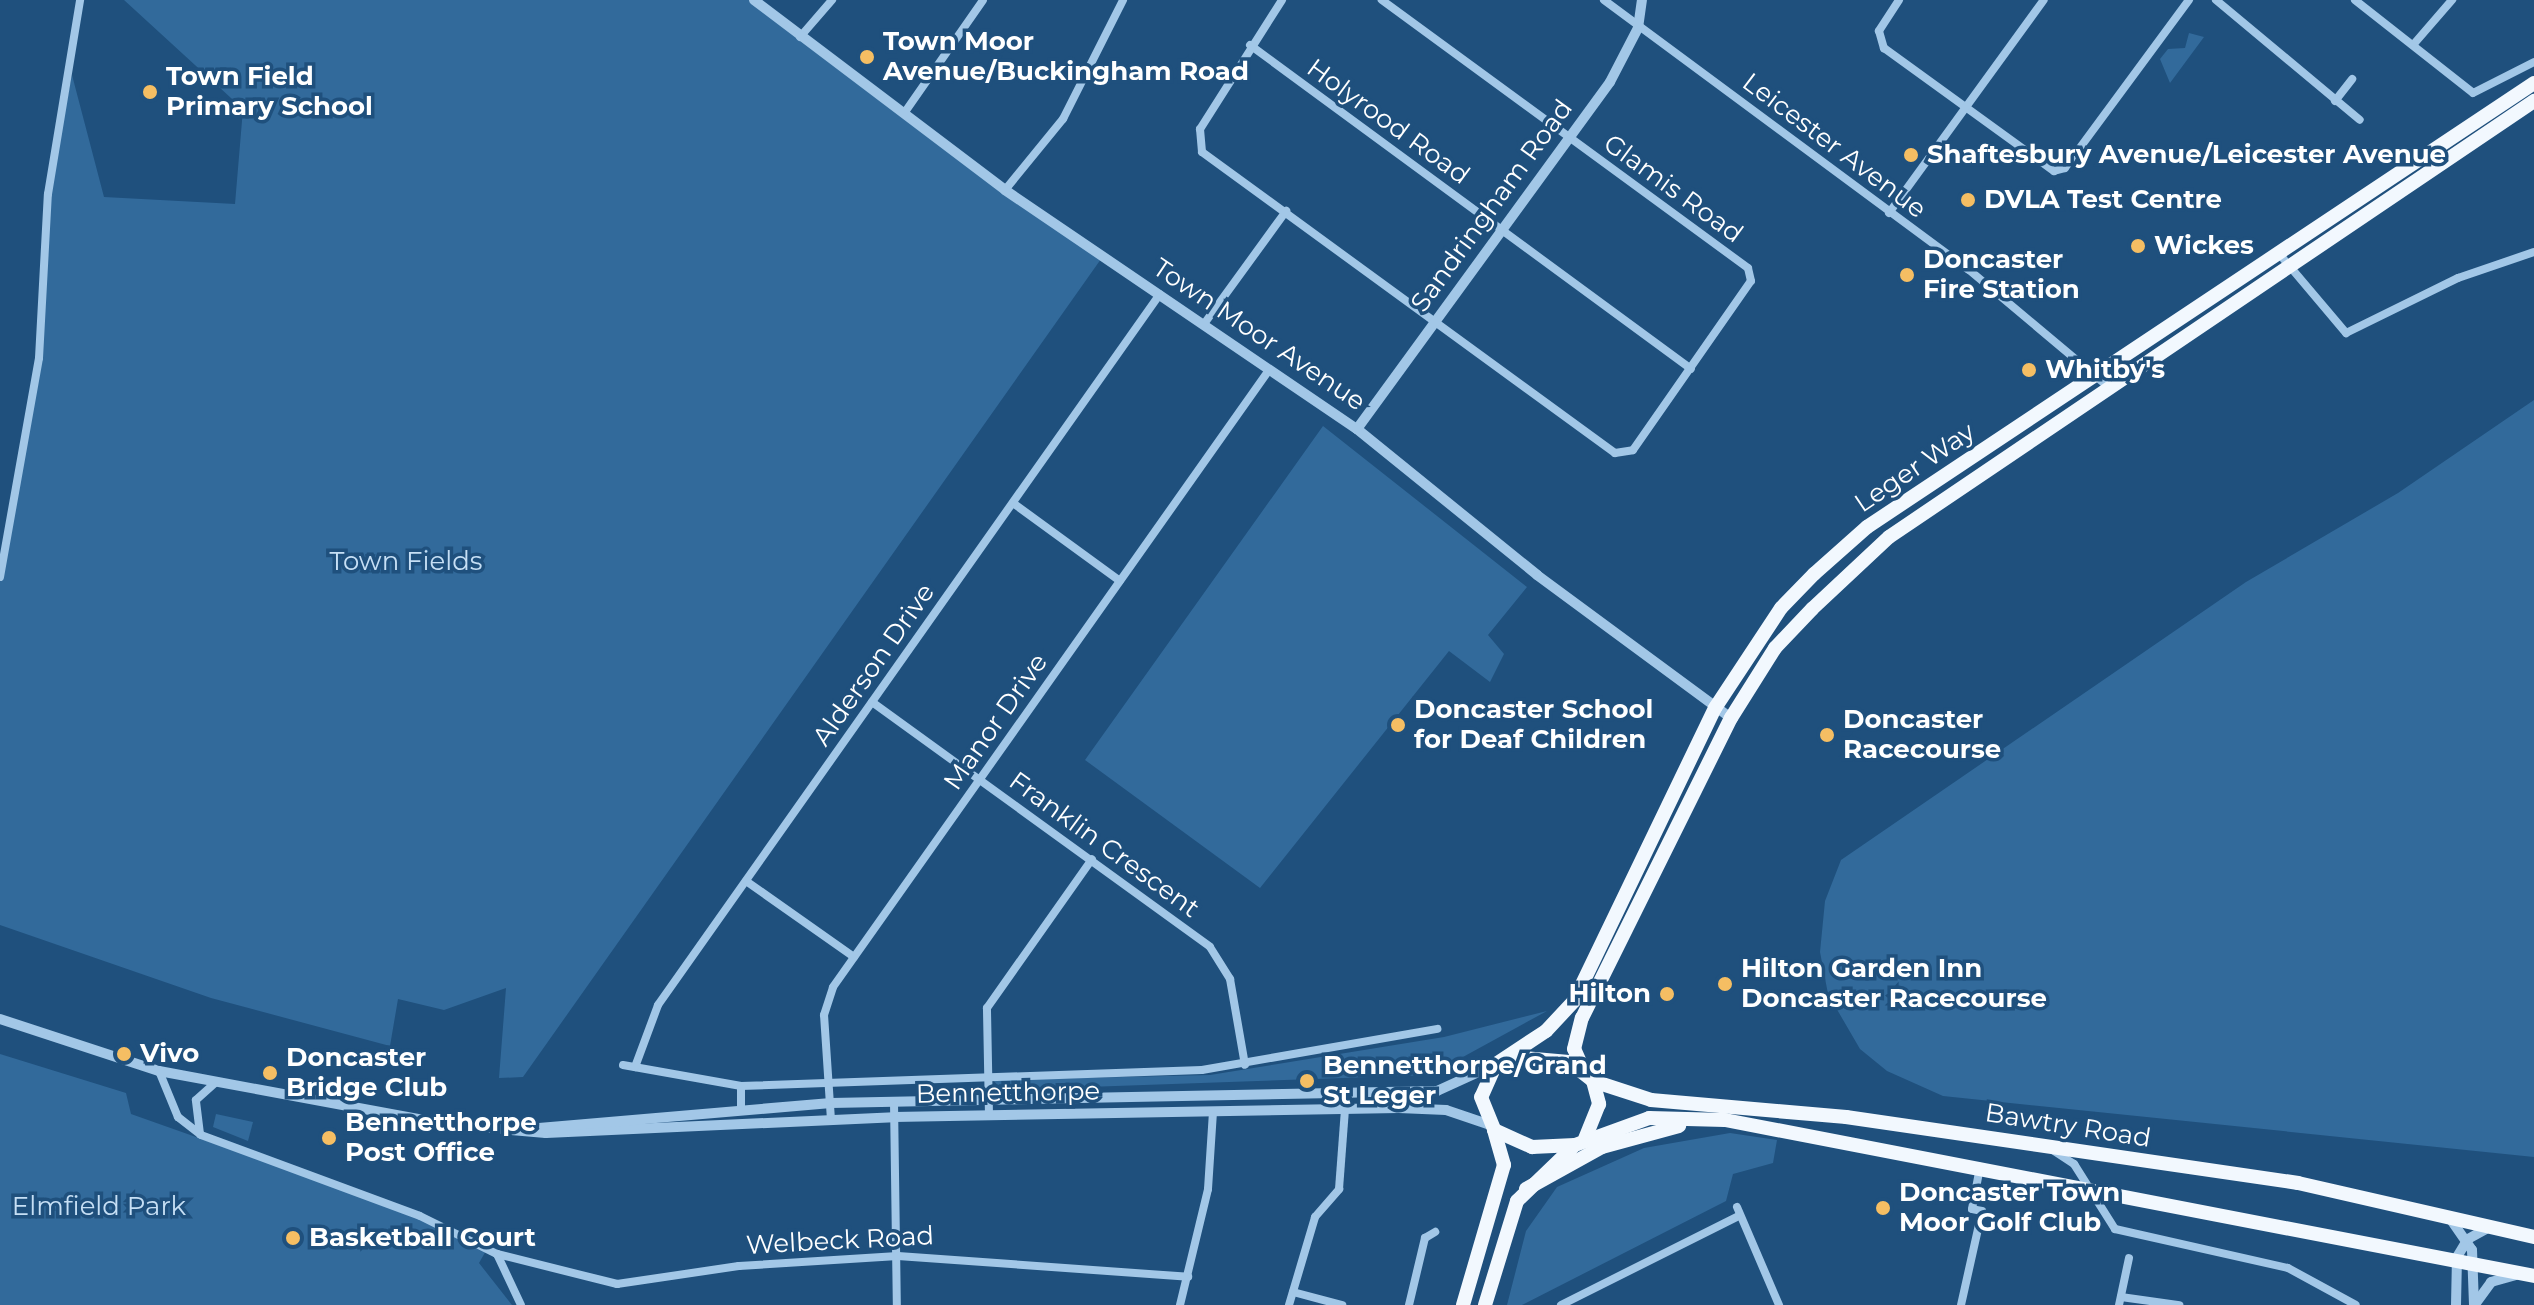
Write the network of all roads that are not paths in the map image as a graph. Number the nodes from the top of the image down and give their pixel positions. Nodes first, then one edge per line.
1 (80, 0) edge
2 (754, 0) edge
3 (832, 0) edge
4 (983, 0) edge
5 (1123, 0) edge
6 (1282, 0) edge
7 (1382, 0) edge
8 (1604, 0) edge
9 (1642, 0) edge
10 (1899, 0) edge
11 (2044, 0) edge
12 (2189, 0) edge
13 (2216, 0) edge
14 (2355, 0) edge
15 (2452, 0) edge
16 (1638, 28) junction
17 (800, 37) junction
18 (1250, 45) junction
19 (2413, 45) junction
20 (2534, 62) edge
21 (2352, 79) dead end
22 (2534, 83) edge
23 (2335, 101) junction
24 (2534, 101) edge
25 (1963, 109) junction
26 (905, 112) junction
27 (2360, 120) dead end
28 (1570, 137) junction
29 (1005, 190) junction
30 (1286, 211) junction
31 (1889, 213) junction
32 (1502, 230) junction
33 (2534, 252) edge
34 (2281, 256) junction
35 (2289, 270) junction
36 (1160, 294) junction
37 (1435, 322) junction
38 (1204, 324) junction
39 (1691, 369) junction
40 (1269, 370) junction
41 (2099, 375) junction
42 (2113, 392) junction
43 (1357, 429) junction
44 (1013, 503) junction
45 (0, 577) edge
46 (1120, 581) junction
47 (872, 702) junction
48 (1715, 708) junction
49 (1731, 718) junction
50 (980, 780) junction
51 (1092, 859) junction
52 (746, 881) junction
53 (854, 957) junction
54 (0, 1019) edge
55 (1437, 1029) dead end
56 (1499, 1062) junction
57 (623, 1065) dead end
58 (1245, 1065) junction
59 (635, 1067) junction
60 (159, 1071) junction
61 (1589, 1076) junction
62 (985, 1077) junction
63 (216, 1082) junction
64 (830, 1082) junction
65 (741, 1086) junction
66 (987, 1101) junction
67 (894, 1102) junction
68 (831, 1103) junction
69 (741, 1108) junction
70 (1345, 1109) junction
71 (1213, 1111) junction
72 (989, 1115) junction
73 (894, 1117) junction
74 (831, 1120) junction
75 (1725, 1120) junction
76 (1492, 1128) junction
77 (525, 1130) junction
78 (201, 1135) junction
79 (1579, 1143) junction
80 (2046, 1147) junction
81 (1980, 1167) junction
82 (2087, 1187) junction
83 (1526, 1189) junction
84 (2444, 1214) junction
85 (2495, 1225) junction
86 (1435, 1232) dead end
87 (2534, 1237) edge
88 (2468, 1239) junction
89 (497, 1254) junction
90 (898, 1256) junction
91 (2457, 1257) junction
92 (2129, 1258) dead end
93 (2474, 1261) junction
94 (2530, 1275) edge
95 (1188, 1277) junction
96 (1293, 1292) junction
97 (2120, 1301) edge
98 (521, 1305) edge
99 (897, 1305) edge
100 (1180, 1305) edge
101 (1289, 1305) edge
102 (1342, 1305) edge
103 (1409, 1305) edge
104 (1463, 1305) edge
105 (1485, 1305) edge
106 (1561, 1305) edge
107 (1779, 1305) edge
108 (1962, 1305) edge
109 (2179, 1305) edge
110 (2356, 1305) edge
111 (2456, 1305) edge
112 (2474, 1305) edge

1 - 45 street
2 - 17 street, Town Moor Avenue
3 - 17 street
4 - 26 street
5 - 29 street
6 - 18 street
7 - 28 street, Glamis Road
8 - 16 street, Leicester Avenue
9 - 16 street, Sandringham Road
10 - 25 street
11 - 25 street
12 - 25 street
13 - 23 street
14 - 19 street
15 - 19 street
16 - 28 street, Sandringham Road
16 - 31 street, Leicester Avenue
17 - 26 street, Town Moor Avenue
18 - 30 street
18 - 32 street, Holyrood Road
19 - 20 street
21 - 23 street
22 - 34 highway, Leger Way
23 - 27 street
24 - 35 highway, Leger Way
25 - 31 street
26 - 29 street, Town Moor Avenue
28 - 32 street, Sandringham Road
28 - 39 street, Glamis Road
29 - 36 street, Town Moor Avenue
30 - 37 street
30 - 38 street
31 - 41 street, Leicester Avenue
32 - 37 street, Sandringham Road
32 - 39 street, Holyrood Road
33 - 35 street
34 - 35 street
34 - 41 highway, Leger Way
35 - 42 highway, Leger Way
36 - 38 street, Town Moor Avenue
36 - 44 street, Alderson Drive
37 - 39 street
37 - 43 street, Sandringham Road
38 - 40 street, Town Moor Avenue
40 - 43 street, Town Moor Avenue
40 - 46 street, Manor Drive
41 - 42 street, Leicester Avenue
41 - 48 highway, Leger Way
42 - 49 highway, Leger Way
43 - 48 street, Town Moor Avenue
44 - 46 street
44 - 47 street, Alderson Drive
46 - 50 street, Manor Drive
47 - 50 street, Franklin Crescent
47 - 52 street, Alderson Drive
48 - 49 street, Town Moor Avenue
48 - 56 highway, Leger Way
49 - 61 highway, Leger Way
50 - 51 street, Franklin Crescent
50 - 53 street, Manor Drive
51 - 58 street, Franklin Crescent
51 - 62 street
52 - 53 street
52 - 59 street, Alderson Drive
53 - 64 street, Manor Drive
54 - 60 street, Bennetthorpe
55 - 58 street, Bennetthorpe
56 - 61 highway
56 - 66 street, Bennetthorpe
56 - 76 highway
57 - 59 street, Bennetthorpe
58 - 62 street, Bennetthorpe
59 - 65 street, Bennetthorpe
60 - 63 street, Bennetthorpe
60 - 78 street
61 - 79 highway
61 - 80 highway, Bawtry Road
62 - 64 street, Bennetthorpe
62 - 66 street
63 - 77 street, Bennetthorpe
63 - 78 street
64 - 65 street, Bennetthorpe
64 - 68 street, Manor Drive
65 - 69 street
66 - 67 street, Bennetthorpe
66 - 72 street
67 - 68 street, Bennetthorpe
67 - 73 street
68 - 69 street, Bennetthorpe
68 - 74 street, Manor Drive
69 - 77 street, Bennetthorpe
70 - 71 street, Bennetthorpe
70 - 76 street, Bennetthorpe
70 - 96 street
71 - 72 street, Bennetthorpe
71 - 95 street
72 - 73 street, Bennetthorpe
73 - 74 street, Bennetthorpe
73 - 90 street
74 - 77 street, Bennetthorpe
75 - 79 highway, Bawtry Road
75 - 81 highway, Bawtry Road
75 - 83 highway, Bawtry Road
76 - 79 highway
76 - 104 highway
78 - 89 street, Welbeck Road
79 - 83 highway
80 - 82 street
80 - 84 highway, Bawtry Road
81 - 82 highway, Bawtry Road
81 - 108 street
82 - 91 highway, Bawtry Road
82 - 110 street
83 - 105 highway
84 - 85 highway, Bawtry Road
84 - 88 street
85 - 87 highway, Bawtry Road
85 - 88 street
86 - 103 street
88 - 91 street
88 - 93 street
89 - 90 street, Welbeck Road
89 - 98 street
90 - 95 street, Welbeck Road
90 - 99 street
91 - 93 highway, Bawtry Road
91 - 111 street
92 - 97 street
93 - 94 highway, Bawtry Road
93 - 112 street
94 - 112 street
95 - 100 street
96 - 101 street
96 - 102 street
97 - 109 street
106 - 107 street

